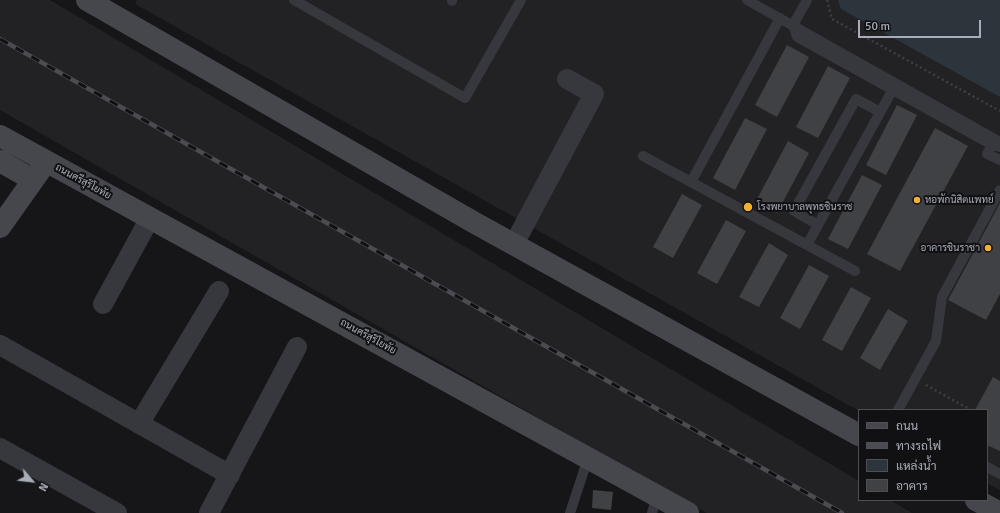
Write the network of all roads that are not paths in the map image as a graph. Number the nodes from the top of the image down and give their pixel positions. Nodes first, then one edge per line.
1 (87, 0) edge
2 (294, 0) edge
3 (522, 0) edge
4 (747, 0) edge
5 (807, 0) edge
6 (780, 18) junction
7 (793, 26) junction
8 (567, 79) dead end
9 (893, 89) junction
10 (880, 112) junction
11 (0, 136) edge
12 (997, 144) edge
13 (643, 156) dead end
14 (1000, 160) edge
15 (0, 161) edge
16 (46, 162) junction
17 (34, 180) junction
18 (691, 182) junction
19 (1000, 190) edge
20 (150, 218) junction
21 (818, 225) junction
22 (0, 227) edge
23 (514, 244) junction
24 (807, 245) junction
25 (855, 271) dead end
26 (219, 291) dead end
27 (103, 304) dead end
28 (0, 345) edge
29 (297, 347) dead end
30 (899, 409) edge
31 (139, 424) junction
32 (858, 434) edge
33 (0, 448) edge
34 (588, 458) junction
35 (988, 468) edge
36 (1000, 474) edge
37 (230, 475) junction
38 (978, 501) edge
39 (655, 505) edge
40 (682, 511) edge
41 (116, 513) edge
42 (209, 513) edge
43 (570, 513) edge
44 (1000, 513) edge

1 - 23 street
2 - 3 lane
4 - 6 lane
5 - 7 lane
6 - 7 lane
6 - 18 lane
7 - 9 lane
7 - 12 lane
8 - 23 street
9 - 10 lane
9 - 12 lane
10 - 21 lane
10 - 21 lane
11 - 16 street, ถนนศรีสุริโยทัย
12 - 14 lane
13 - 18 lane
15 - 17 street
16 - 17 street
16 - 20 street, ถนนศรีสุริโยทัย
17 - 22 street
18 - 24 lane
19 - 30 lane
20 - 27 street
20 - 34 street, ถนนศรีสุริโยทัย
21 - 24 lane
23 - 32 street
24 - 25 lane
26 - 31 street
28 - 31 street
29 - 37 street
31 - 37 street
33 - 41 street
34 - 39 street, ถนนศรีสุริโยทัย
34 - 43 lane
35 - 36 lane
37 - 42 street
38 - 44 street
39 - 40 street, ถนนศรีสุริโยทัย

